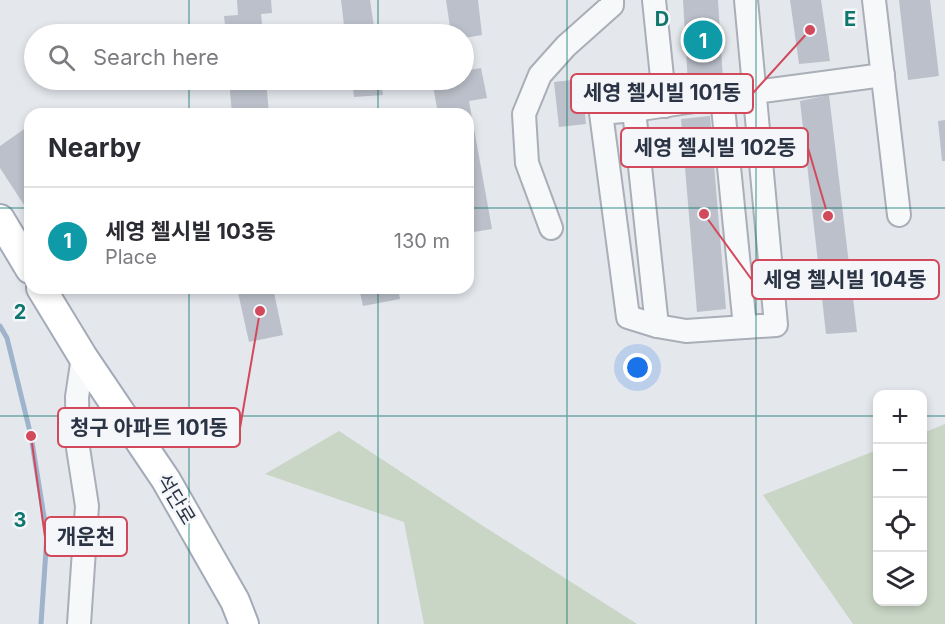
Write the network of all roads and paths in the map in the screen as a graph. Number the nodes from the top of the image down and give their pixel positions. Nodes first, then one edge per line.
1 (612, 0) edge
2 (654, 0) edge
3 (746, 0) edge
4 (874, 0) edge
5 (883, 75) junction
6 (755, 92) junction
7 (722, 97) junction
8 (665, 106) junction
9 (634, 110) junction
10 (899, 215) dead end
11 (0, 219) edge
12 (551, 228) dead end
13 (24, 259) edge
14 (45, 294) edge
15 (657, 326) junction
16 (745, 327) junction
17 (83, 357) junction
18 (79, 624) edge
19 (244, 624) edge

1 - 12 street
2 - 8 street
3 - 6 street
4 - 5 street
5 - 6 street
5 - 10 street
6 - 7 street
6 - 16 street
7 - 8 street
7 - 16 street
8 - 9 street
9 - 15 street
9 - 15 street
11 - 13 main road
14 - 17 main road, 석단로
15 - 16 street
17 - 18 street
17 - 19 main road, 석단로

